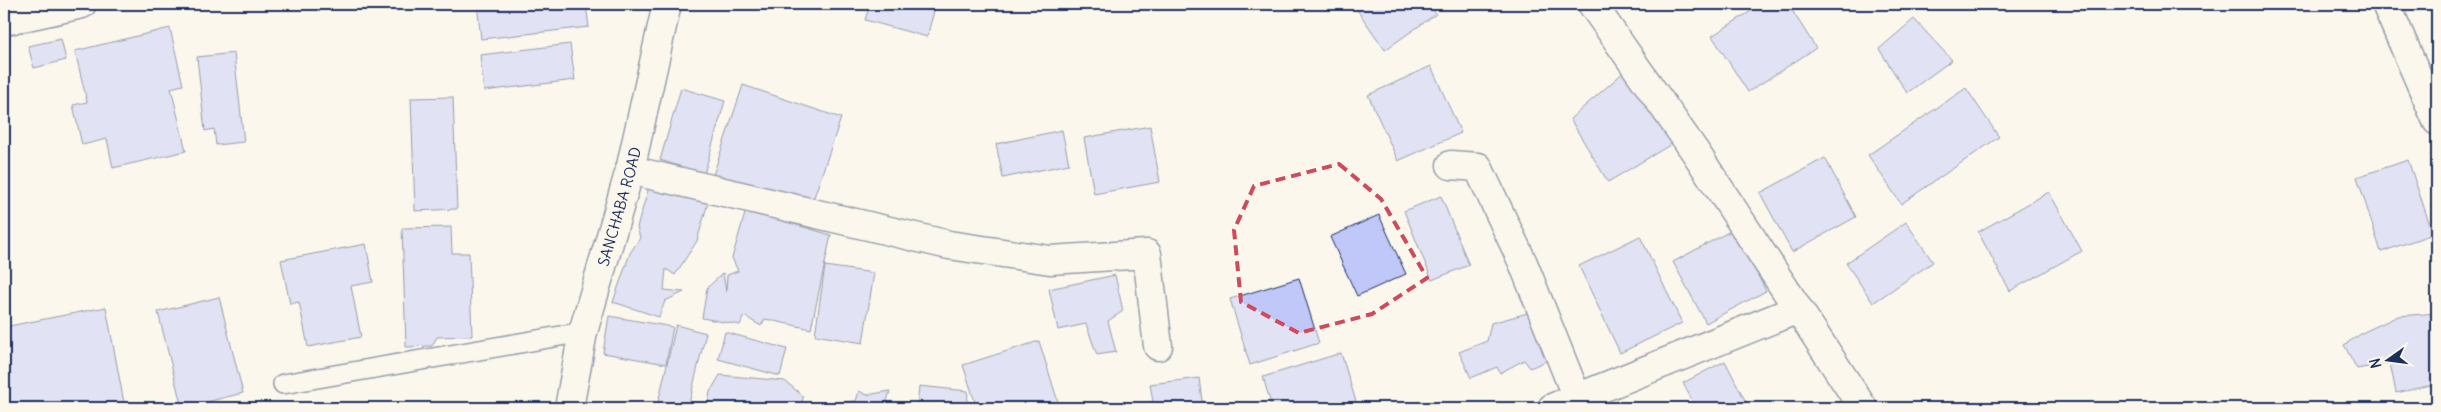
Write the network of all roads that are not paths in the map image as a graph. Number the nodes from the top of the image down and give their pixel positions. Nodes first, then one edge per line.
1 (82, 4) edge
2 (666, 4) edge
3 (1592, 4) edge
4 (2386, 4) edge
5 (4, 21) edge
6 (2437, 121) edge
7 (1451, 165) dead end
8 (630, 170) junction
9 (1798, 309) junction
10 (583, 332) junction
11 (1158, 346) dead end
12 (283, 384) dead end
13 (1577, 398) junction
14 (569, 408) edge
15 (1552, 408) edge
16 (1863, 408) edge

1 - 5 street
2 - 8 street, SANCHABA ROAD
3 - 9 street
4 - 6 street
7 - 13 street
8 - 10 street, SANCHABA ROAD
8 - 11 street
9 - 13 street
9 - 16 street
10 - 12 lane
10 - 14 street, SANCHABA ROAD
13 - 15 street

